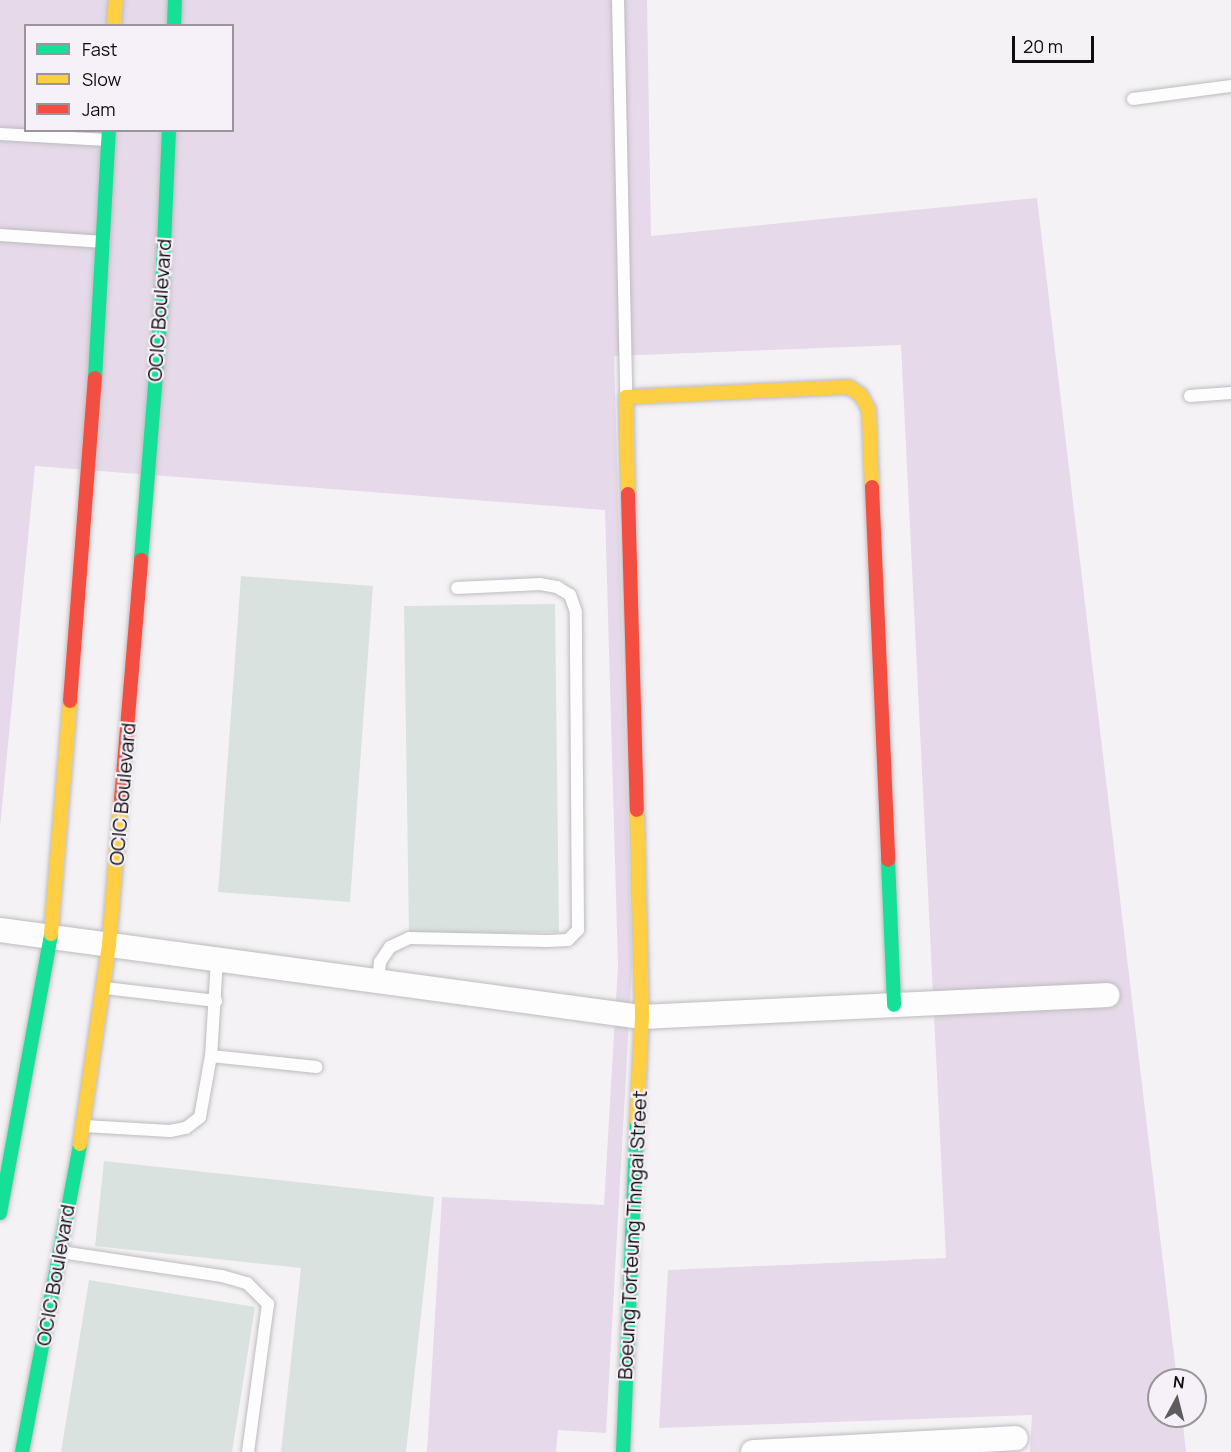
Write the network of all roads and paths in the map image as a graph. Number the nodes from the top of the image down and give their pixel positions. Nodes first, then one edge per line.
1 (116, 0) edge
2 (175, 0) edge
3 (618, 0) edge
4 (114, 24) edge
5 (174, 24) edge
6 (1231, 86) edge
7 (1133, 99) dead end
8 (169, 132) edge
9 (0, 134) edge
10 (109, 136) edge
11 (0, 235) edge
12 (104, 242) junction
13 (1231, 393) edge
14 (1190, 396) dead end
15 (626, 397) junction
16 (457, 588) dead end
17 (0, 930) edge
18 (51, 937) junction
19 (109, 945) junction
20 (217, 959) junction
21 (378, 981) junction
22 (104, 988) junction
23 (1107, 994) dead end
24 (216, 1001) junction
25 (894, 1005) junction
26 (642, 1017) junction
27 (211, 1056) junction
28 (316, 1067) dead end
29 (83, 1126) junction
30 (0, 1213) edge
31 (60, 1252) junction
32 (1016, 1438) dead end
33 (847, 1449) edge
34 (22, 1452) edge
35 (248, 1452) edge
36 (623, 1452) edge
37 (753, 1452) edge

1 - 4 street
2 - 5 street
3 - 15 lane
6 - 7 lane
8 - 19 street, OCIC Boulevard
9 - 10 lane
10 - 12 street
11 - 12 lane
12 - 18 street
13 - 14 lane
15 - 25 street
15 - 26 street, Boeung Torteung Thngai Street
16 - 21 lane
17 - 18 street
18 - 19 street
18 - 30 street
19 - 20 street
19 - 22 street, OCIC Boulevard
20 - 21 street
20 - 24 lane
21 - 26 street
22 - 24 lane
22 - 29 street, OCIC Boulevard
23 - 25 street
24 - 27 lane
25 - 26 street
26 - 36 street, Boeung Torteung Thngai Street
27 - 28 lane
27 - 29 lane
29 - 31 street, OCIC Boulevard
31 - 34 street, OCIC Boulevard
31 - 35 lane
32 - 33 street
33 - 37 street

